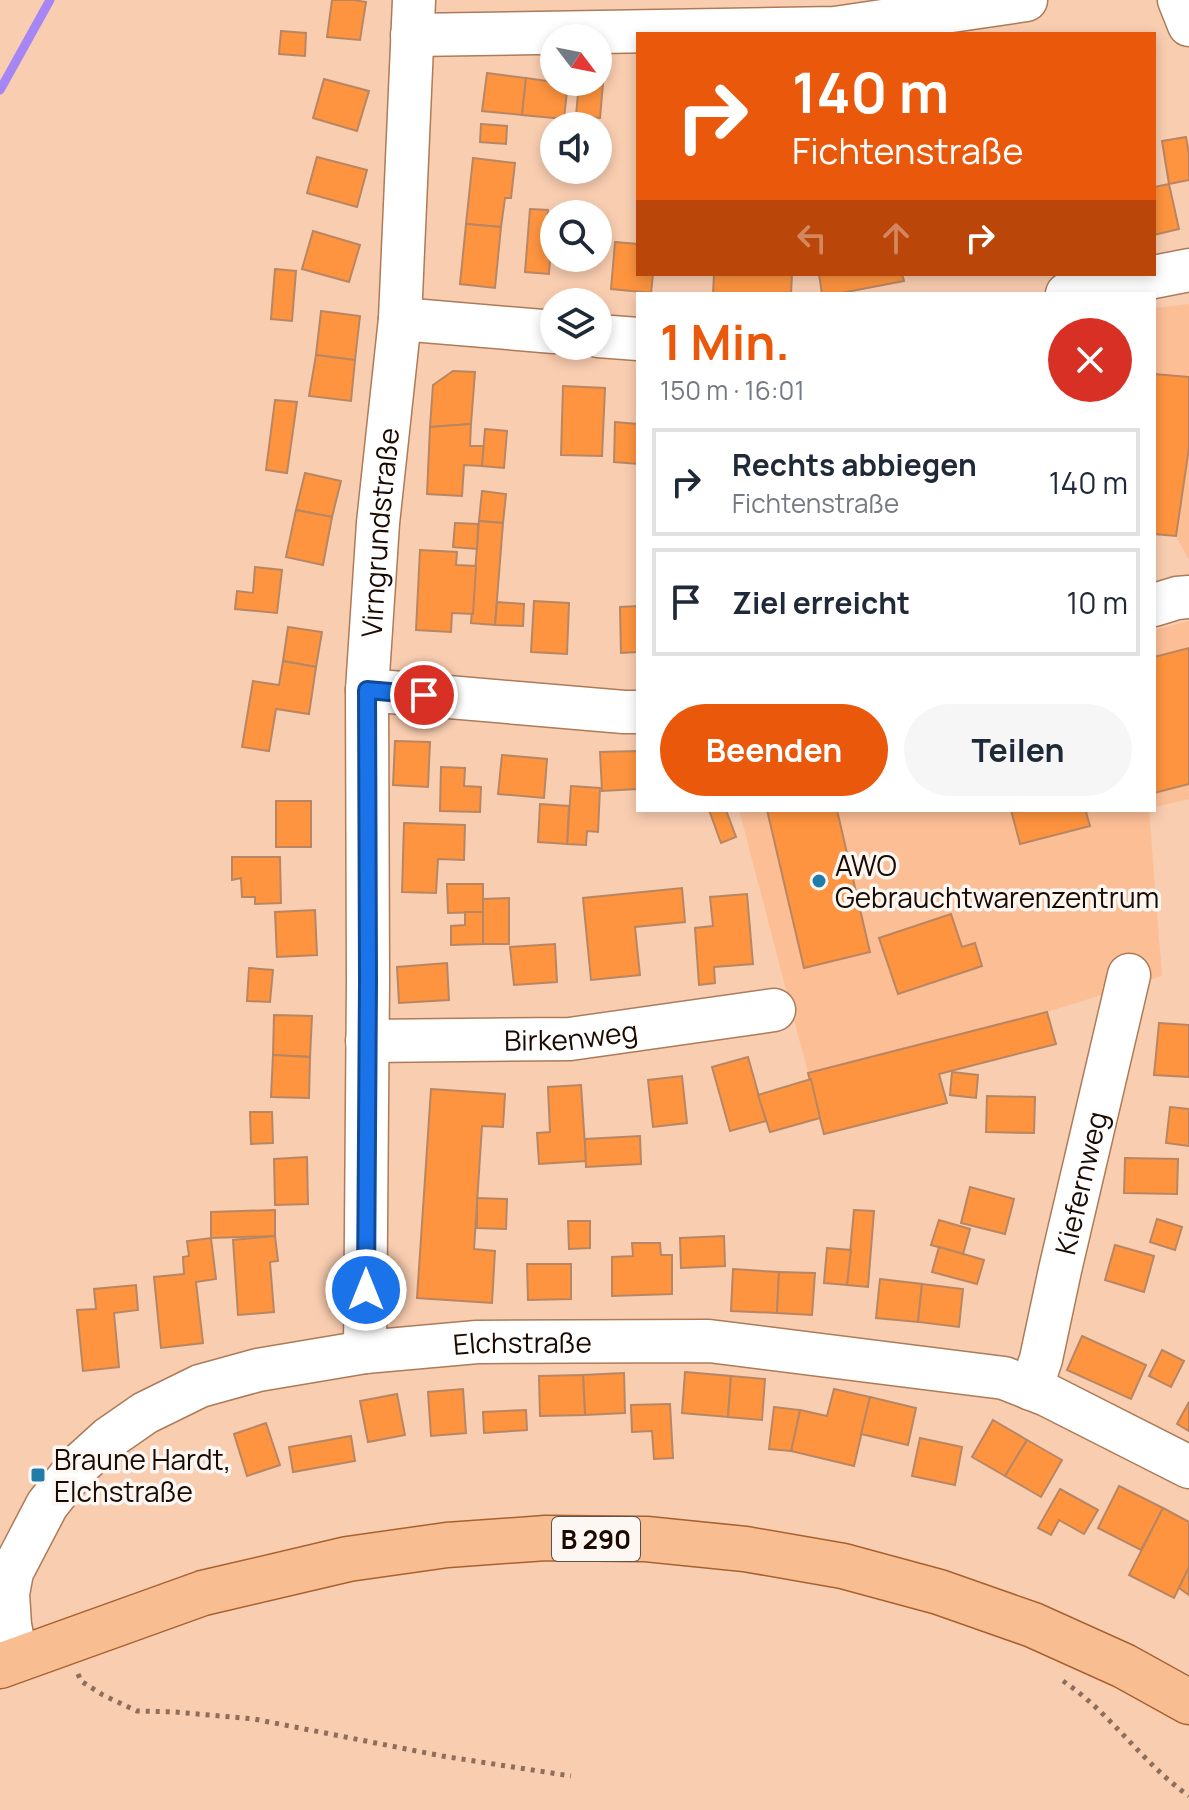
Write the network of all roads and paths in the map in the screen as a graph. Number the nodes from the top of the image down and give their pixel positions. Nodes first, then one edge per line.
1 (1026, 0) edge
2 (1179, 0) edge
3 (413, 17) edge
4 (1189, 25) edge
5 (1189, 270) edge
6 (1077, 292) edge
7 (400, 319) junction
8 (540, 331) edge
9 (612, 337) edge
10 (636, 339) edge
11 (1189, 597) edge
12 (1156, 604) edge
13 (367, 690) junction
14 (636, 712) edge
15 (1129, 975) dead end
16 (774, 1010) dead end
17 (367, 1041) junction
18 (365, 1352) junction
19 (1031, 1389) junction
20 (1189, 1467) edge
21 (8, 1663) edge
22 (72, 1671) dead end
23 (1058, 1677) dead end
24 (1189, 1702) edge
25 (571, 1776) dead end
26 (1189, 1796) edge

1 - 3 street
2 - 4 street
3 - 7 street, Virngrundstraße
5 - 6 street
7 - 8 street
7 - 13 street, Virngrundstraße
9 - 10 street
11 - 12 street
13 - 14 street
13 - 17 street, Virngrundstraße
15 - 19 street, Kiefernweg
16 - 17 street, Birkenweg
17 - 18 street, Virngrundstraße
18 - 19 street, Elchstraße
18 - 21 street, Elchstraße
19 - 20 street, Elchstraße
21 - 24 main road, B 290
22 - 25 path
23 - 26 path

